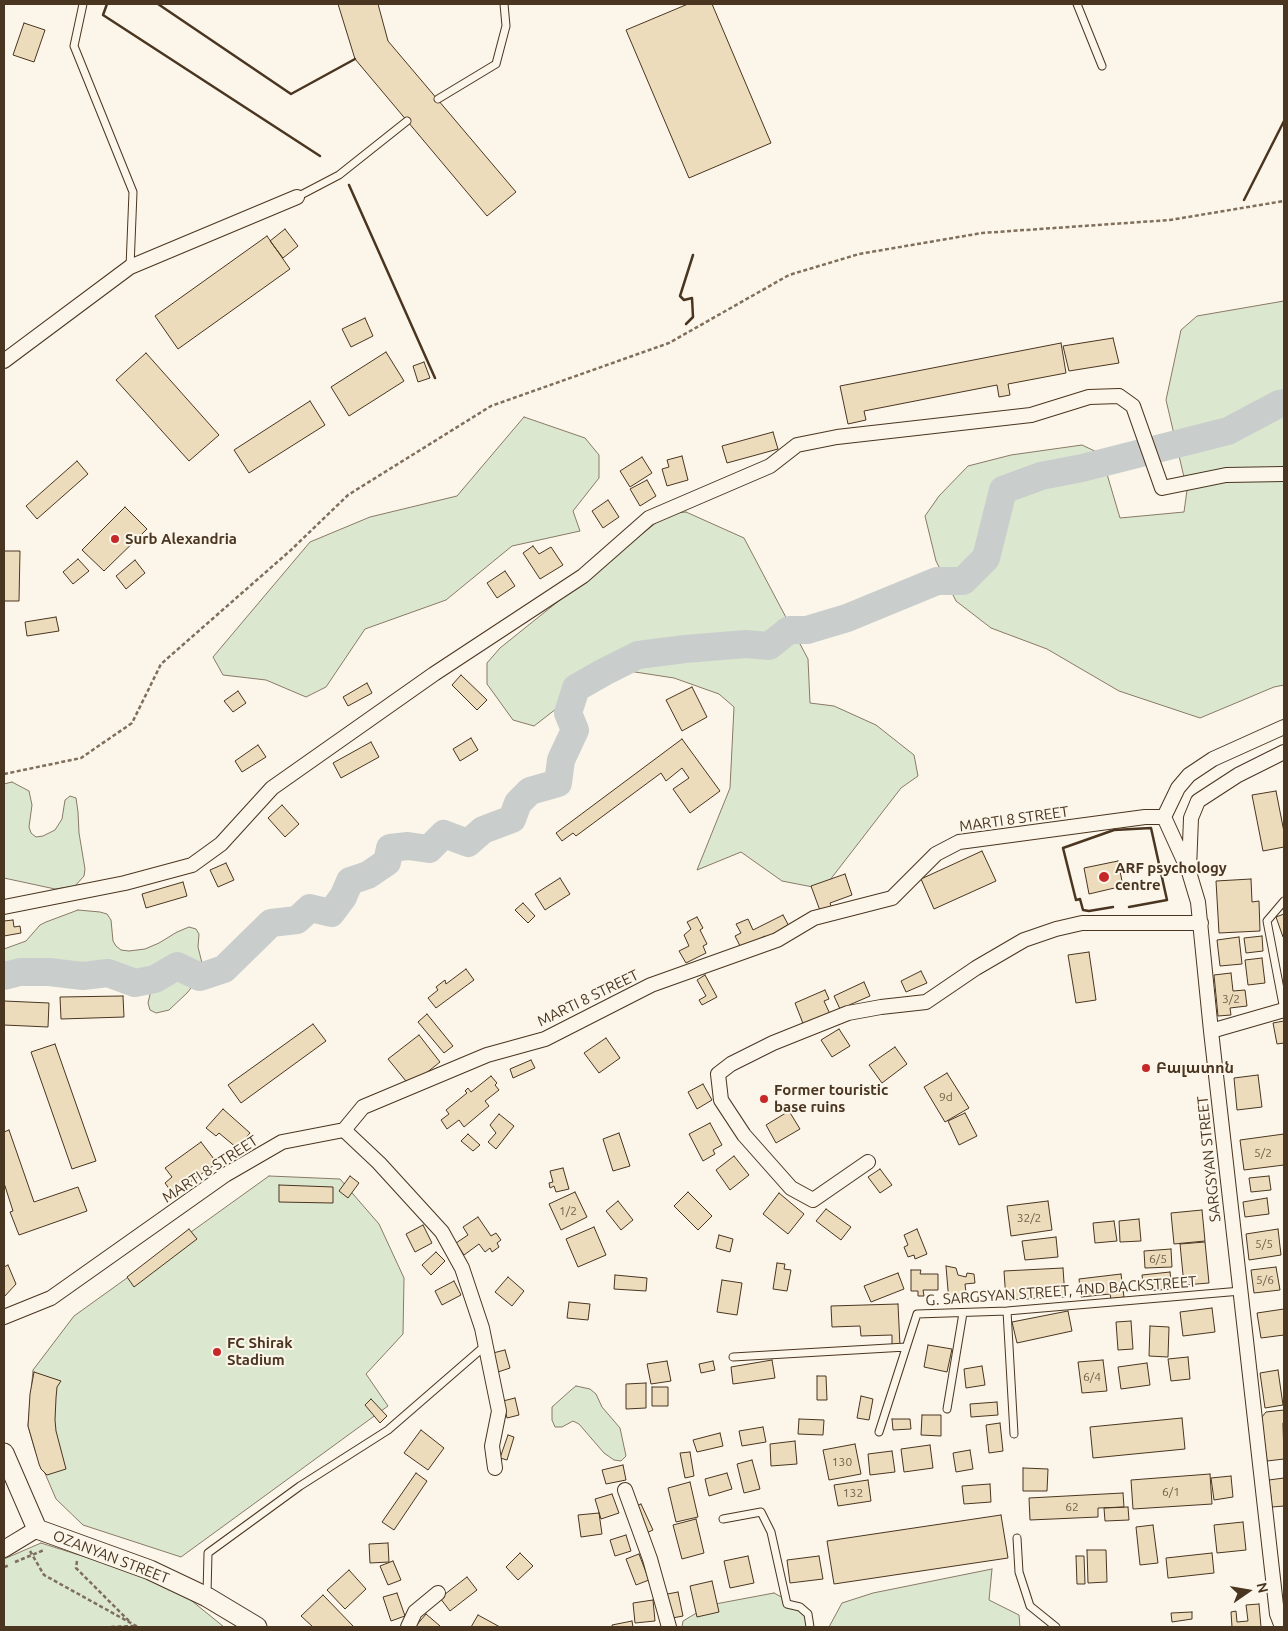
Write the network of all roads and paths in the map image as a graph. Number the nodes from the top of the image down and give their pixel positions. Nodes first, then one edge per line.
1 (83, 4) edge
2 (504, 4) edge
3 (1077, 4) edge
4 (1102, 66) dead end
5 (438, 99) dead end
6 (407, 121) dead end
7 (297, 197) joint
8 (1284, 201) edge
9 (130, 267) junction
10 (4, 361) edge
11 (1284, 474) edge
12 (1284, 727) edge
13 (1284, 752) edge
14 (4, 774) edge
15 (1164, 817) junction
16 (1189, 872) junction
17 (1284, 901) edge
18 (4, 907) edge
19 (1201, 923) junction
20 (1284, 1010) edge
21 (1211, 1031) junction
22 (344, 1130) junction
23 (868, 1162) dead end
24 (1241, 1292) junction
25 (1007, 1311) junction
26 (962, 1313) junction
27 (4, 1317) edge
28 (486, 1345) junction
29 (906, 1348) junction
30 (733, 1357) dead end
31 (946, 1409) dead end
32 (879, 1432) dead end
33 (1014, 1434) dead end
34 (4, 1453) edge
35 (496, 1468) dead end
36 (625, 1490) dead end
37 (722, 1519) dead end
38 (30, 1534) junction
39 (1017, 1538) dead end
40 (4, 1549) edge
41 (52, 1552) dead end
42 (32, 1554) junction
43 (4, 1567) edge
44 (76, 1568) dead end
45 (438, 1593) dead end
46 (207, 1597) junction
47 (134, 1626) junction
48 (111, 1627) edge
49 (123, 1627) edge
50 (138, 1627) edge
51 (257, 1627) edge
52 (408, 1627) edge
53 (669, 1627) edge
54 (810, 1627) edge
55 (1056, 1627) edge
56 (1282, 1627) edge

1 - 9 lane
2 - 5 lane
3 - 4 lane
6 - 7 lane
7 - 9 street
8 - 14 path
9 - 10 street
11 - 18 street
12 - 15 street
13 - 16 street
15 - 16 street, SARGSYAN STREET
15 - 22 street, MARTI 8 STREET
16 - 19 street, SARGSYAN STREET
17 - 20 lane
19 - 21 street, SARGSYAN STREET
19 - 23 street
20 - 21 street
21 - 24 street, SARGSYAN STREET
22 - 27 street, MARTI 8 STREET
22 - 28 street
24 - 25 lane, G. SARGSYAN STREET, 4ND BACKSTREET
24 - 56 street, SARGSYAN STREET
25 - 26 lane, G. SARGSYAN STREET, 4ND BACKSTREET
25 - 33 lane
26 - 29 lane, G. SARGSYAN STREET, 4ND BACKSTREET
26 - 31 lane
28 - 35 street
28 - 46 lane
29 - 30 lane
29 - 32 lane, G. SARGSYAN STREET, 4ND BACKSTREET
34 - 38 main road, OZANYAN STREET
36 - 53 street
37 - 54 lane
38 - 40 street
38 - 42 path
38 - 46 main road, OZANYAN STREET
39 - 55 lane
41 - 42 path
42 - 43 path
42 - 47 path
44 - 47 path
45 - 52 street
46 - 51 main road, OZANYAN STREET
47 - 49 path
47 - 50 path
48 - 49 path

